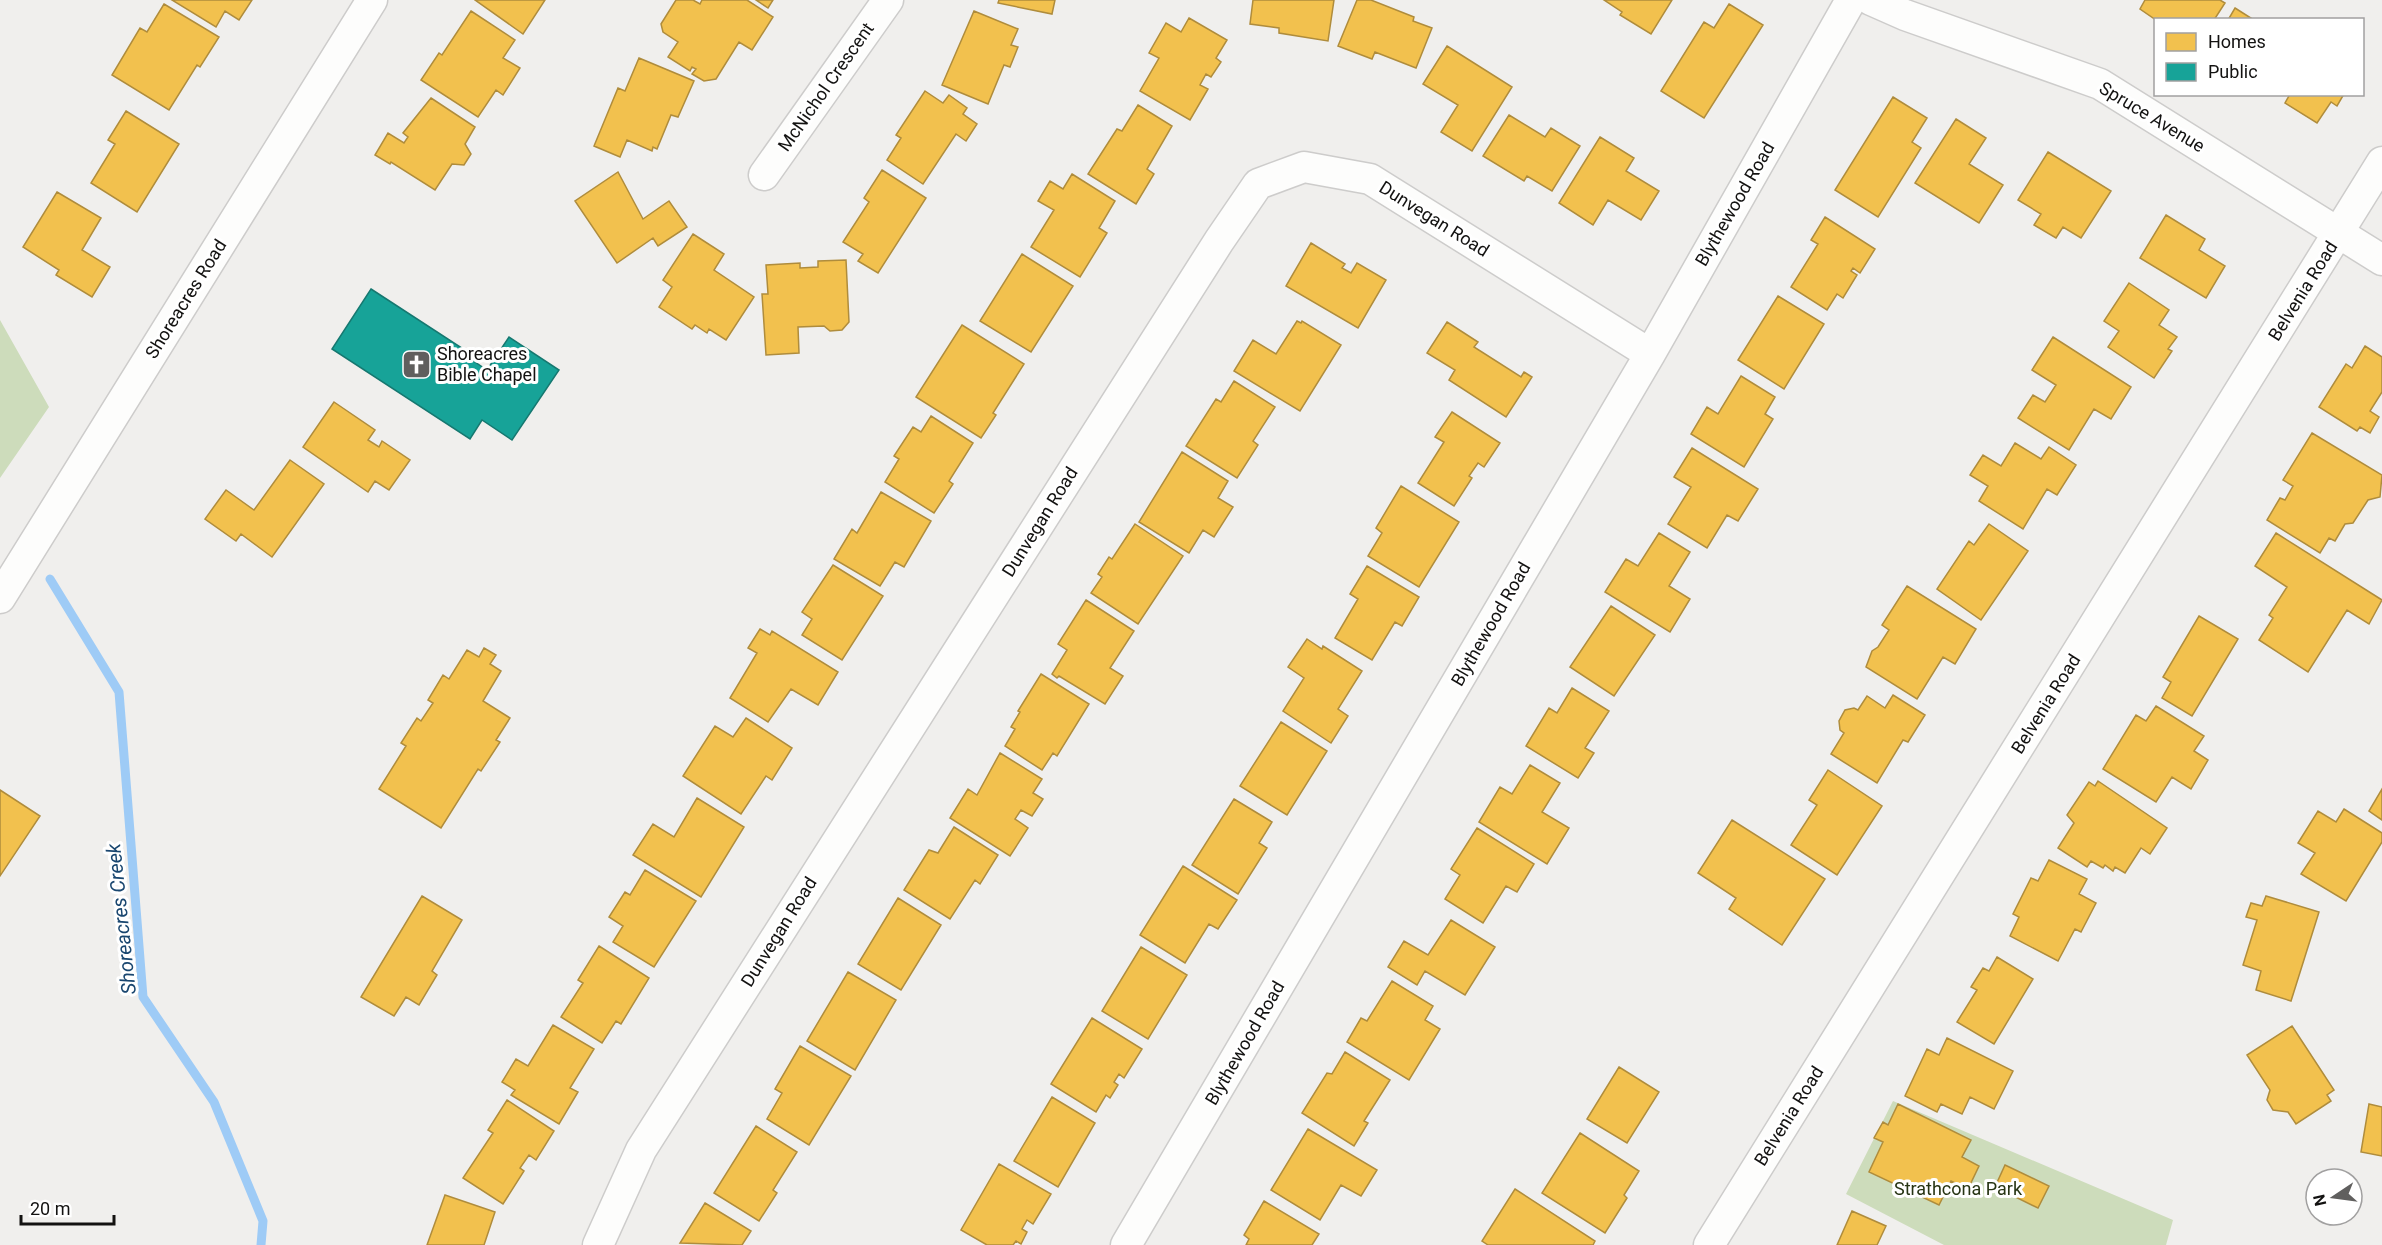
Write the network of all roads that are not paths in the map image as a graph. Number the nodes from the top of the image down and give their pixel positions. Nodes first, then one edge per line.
1 (372, 0) edge
2 (888, 0) edge
3 (1851, 0) edge
4 (1870, 0) edge
5 (2382, 162) edge
6 (764, 174) dead end
7 (2339, 232) junction
8 (2382, 260) edge
9 (1650, 354) junction
10 (0, 598) edge
11 (598, 1245) edge
12 (1126, 1245) edge
13 (1709, 1245) edge

1 - 10 street, Shoreacres Road
2 - 6 street, McNichol Crescent
3 - 9 street, Blythewood Road
4 - 7 street, Spruce Avenue
5 - 7 street, Belvenia Road
7 - 8 street, Spruce Avenue
7 - 13 street, Belvenia Road
9 - 11 street, Dunvegan Road
9 - 12 street, Blythewood Road

